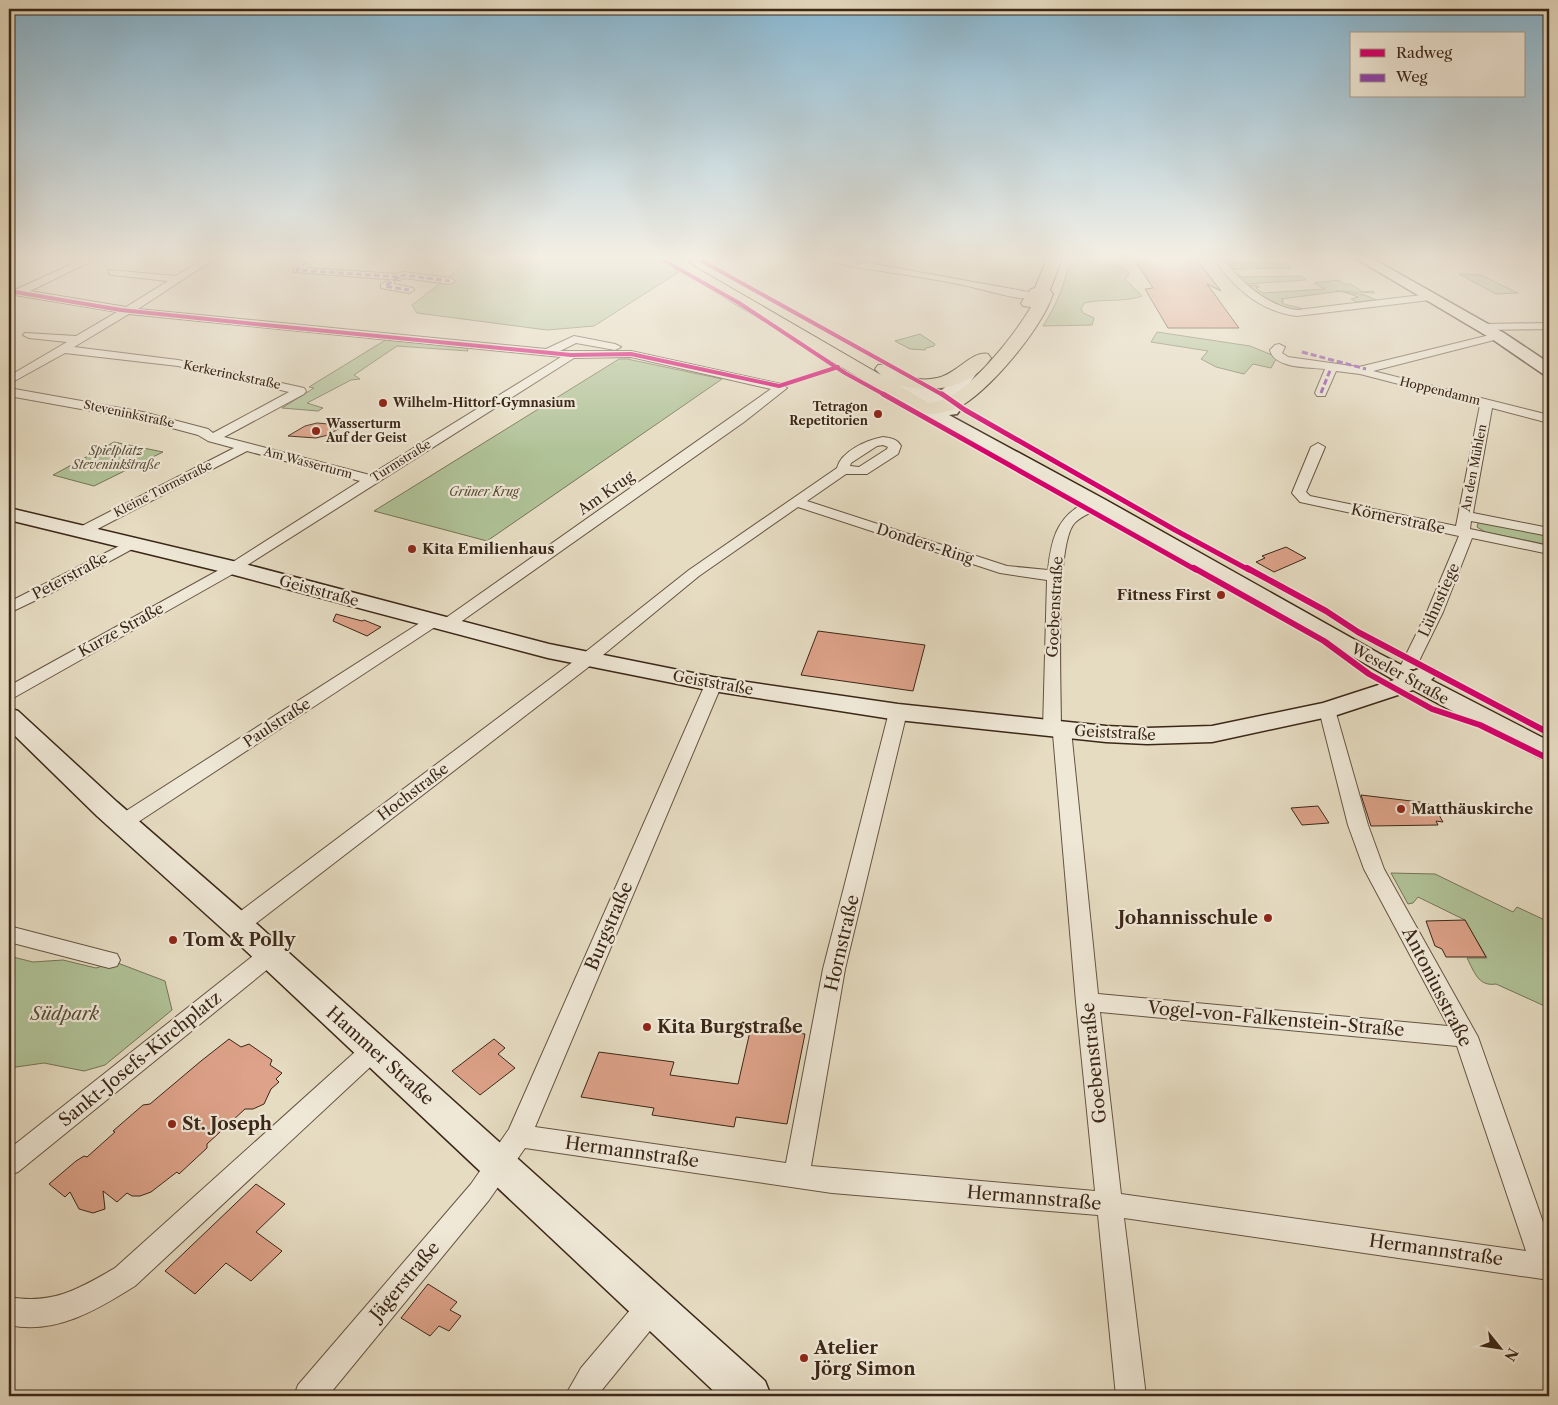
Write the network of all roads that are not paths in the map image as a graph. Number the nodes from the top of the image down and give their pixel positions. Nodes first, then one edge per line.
1 (110, 322) edge
2 (236, 322) edge
3 (778, 322) edge
4 (796, 322) edge
5 (1016, 322) edge
6 (1028, 322) edge
7 (1473, 322) edge
8 (1549, 326) edge
9 (1483, 327) junction
10 (29, 335) dead end
11 (1498, 336) junction
12 (79, 340) junction
13 (1279, 347) dead end
14 (64, 349) junction
15 (549, 352) junction
16 (1302, 352) dead end
17 (622, 353) junction
18 (571, 355) junction
19 (1331, 368) junction
20 (1363, 370) junction
21 (1549, 370) edge
22 (970, 371) junction
23 (10, 379) edge
24 (903, 381) junction
25 (9, 392) edge
26 (1321, 393) dead end
27 (1487, 403) junction
28 (936, 405) junction
29 (1549, 419) edge
30 (213, 438) junction
31 (245, 447) junction
32 (1318, 447) dead end
33 (843, 470) dead end
34 (371, 480) junction
35 (796, 502) junction
36 (1097, 503) junction
37 (9, 514) edge
38 (1465, 516) junction
39 (81, 532) junction
40 (1549, 532) edge
41 (1464, 533) junction
42 (131, 544) junction
43 (1549, 550) edge
44 (233, 568) junction
45 (1056, 576) junction
46 (9, 608) edge
47 (439, 624) junction
48 (587, 659) junction
49 (1416, 674) junction
50 (713, 684) junction
51 (9, 692) edge
52 (1328, 710) junction
53 (898, 712) junction
54 (9, 716) edge
55 (1057, 729) junction
56 (1549, 739) edge
57 (1549, 752) edge
58 (122, 823) junction
59 (238, 925) junction
60 (9, 934) edge
61 (271, 954) junction
62 (109, 960) dead end
63 (1087, 1002) junction
64 (1466, 1037) junction
65 (374, 1050) junction
66 (509, 1149) junction
67 (9, 1164) edge
68 (796, 1176) junction
69 (1109, 1204) junction
70 (1547, 1266) edge
71 (652, 1306) junction
72 (9, 1311) edge
73 (309, 1396) edge
74 (580, 1396) edge
75 (750, 1396) edge
76 (1131, 1396) edge

1 - 12 street
2 - 15 street
3 - 28 main road, Weseler Straße
4 - 24 main road, Weseler Straße
5 - 22 main road
6 - 28 main road
7 - 9 main road
8 - 9 street
9 - 11 main road
10 - 12 street
11 - 20 street
11 - 21 main road
12 - 14 street
13 - 19 street, Hoppendamm
14 - 23 street
14 - 30 street, Kerkerinckstraße
15 - 17 street
15 - 18 street
16 - 20 street, Hoppendamm
17 - 18 street
17 - 47 street, Am Krug
18 - 34 street, Turmstraße
19 - 20 street, Hoppendamm
19 - 26 street
20 - 27 street, Hoppendamm
22 - 24 main road
22 - 28 main road
24 - 28 main road, Weseler Straße
25 - 30 street, Steveninkstraße
27 - 29 street, Hoppendamm
27 - 38 street, An den Mühlen
28 - 36 main road, Weseler Straße
28 - 49 main road, Weseler Straße
30 - 31 street, Steveninkstraße
31 - 34 street, Am Wasserturm
31 - 39 street, Kleine Turmstraße
32 - 41 street, Körnerstraße
33 - 35 street
34 - 44 street, Turmstraße
35 - 45 street, Donders-Ring
35 - 48 street
36 - 45 street, Goebenstraße
36 - 49 main road, Weseler Straße
37 - 39 main road, Geiststraße
38 - 40 street, Körnerstraße
38 - 41 street, An den Mühlen
39 - 42 main road, Geiststraße
41 - 43 street, Körnerstraße
41 - 49 street, Lühnstiege
42 - 44 main road, Geiststraße
42 - 46 street, Peterstraße
44 - 47 main road, Geiststraße
44 - 51 street, Kurze Straße
45 - 55 street, Goebenstraße
47 - 48 main road, Geiststraße
47 - 58 street, Paulstraße
48 - 50 main road, Geiststraße
48 - 59 street, Hochstraße
49 - 52 main road, Geiststraße
49 - 56 main road, Weseler Straße
49 - 57 main road, Weseler Straße
50 - 53 main road, Geiststraße
50 - 66 street, Burgstraße
52 - 55 main road, Geiststraße
52 - 64 street, Antoniusstraße
53 - 55 main road, Geiststraße
53 - 68 street, Hornstraße
54 - 58 main road, Hammer Straße
55 - 63 street, Goebenstraße
58 - 59 main road, Hammer Straße
59 - 61 main road, Hammer Straße
60 - 62 street
61 - 65 main road, Hammer Straße
61 - 67 street, Sankt-Josefs-Kirchplatz
63 - 64 street, Vogel-von-Falkenstein-Straße
63 - 69 street, Goebenstraße
64 - 70 street, Antoniusstraße
65 - 66 main road, Hammer Straße
65 - 72 street
66 - 68 street, Hermannstraße
66 - 71 main road, Hammer Straße
66 - 73 street, Jägerstraße
68 - 69 street, Hermannstraße
69 - 70 street, Hermannstraße
69 - 76 street, Goebenstraße
71 - 74 street
71 - 75 main road, Hammer Straße

